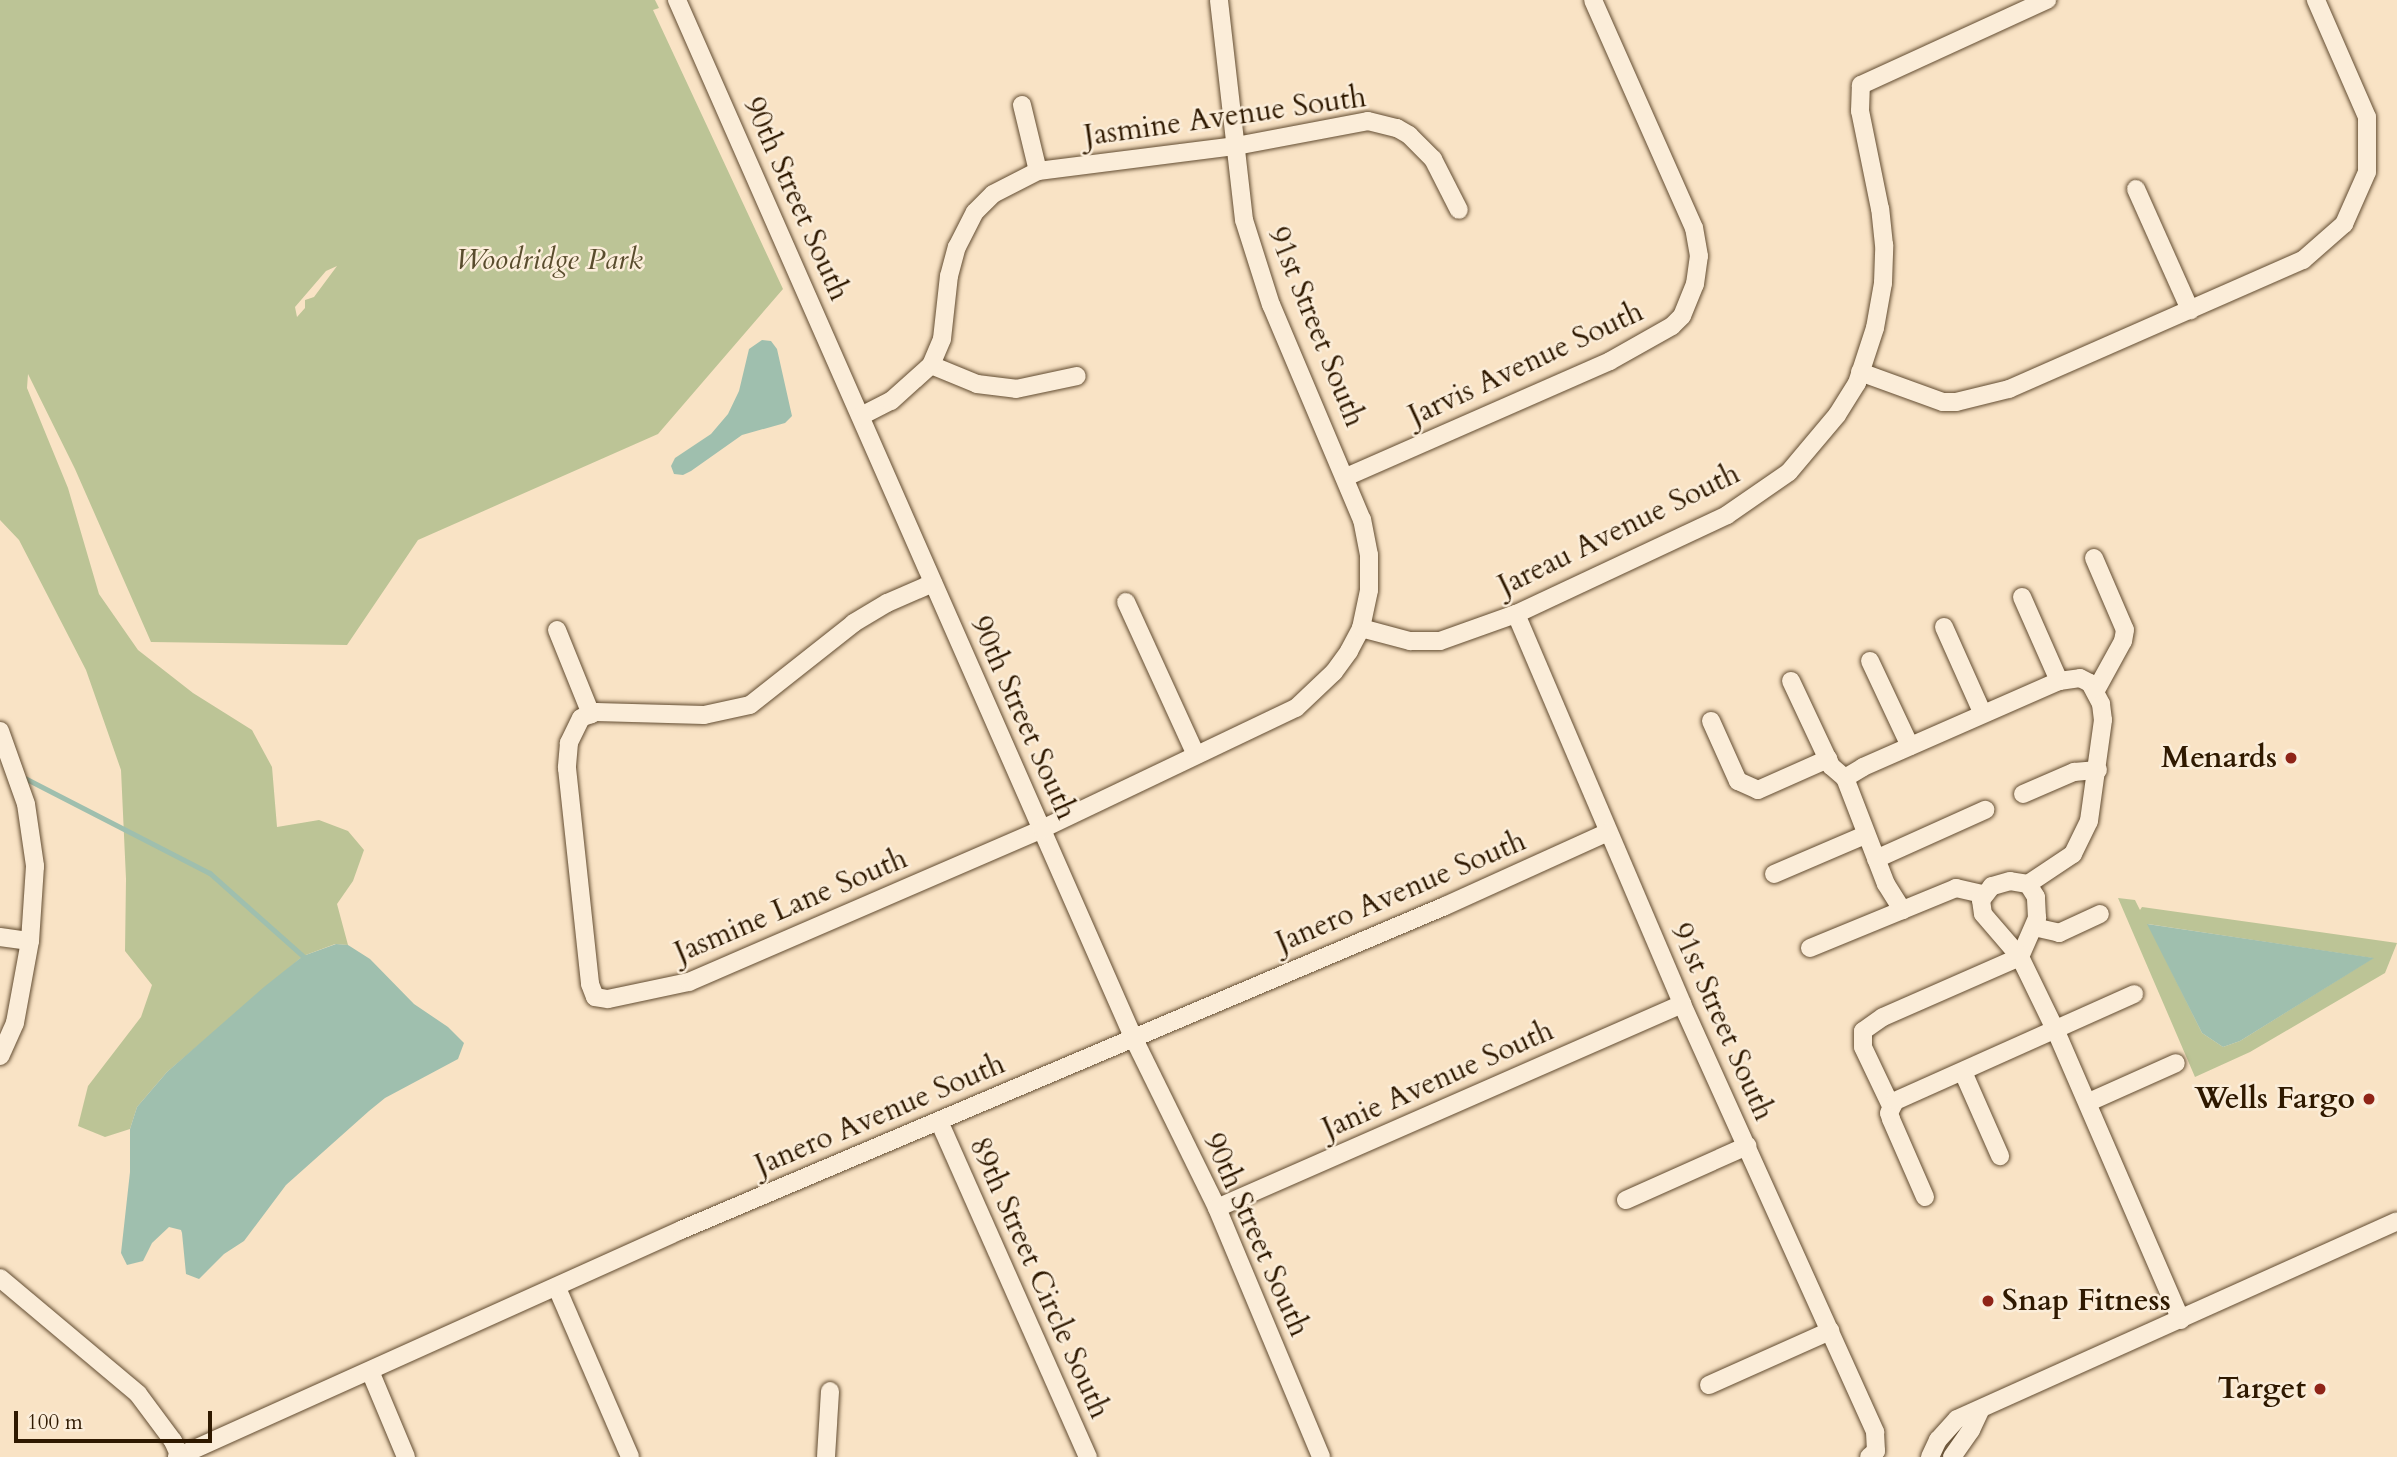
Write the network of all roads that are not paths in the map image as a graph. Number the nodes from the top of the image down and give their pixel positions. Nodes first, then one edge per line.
1 (677, 0) edge
2 (1219, 0) edge
3 (1593, 0) edge
4 (2047, 0) edge
5 (2316, 0) edge
6 (2014, 6) edge
7 (1022, 105) dead end
8 (1236, 146) junction
9 (1038, 171) junction
10 (2136, 189) dead end
11 (1458, 210) dead end
12 (2190, 310) junction
13 (931, 365) junction
14 (1860, 372) junction
15 (1077, 376) dead end
16 (862, 416) junction
17 (1346, 477) junction
18 (2094, 558) dead end
19 (933, 583) junction
20 (2022, 597) dead end
21 (1126, 602) dead end
22 (1516, 614) junction
23 (1944, 627) dead end
24 (1361, 628) junction
25 (558, 630) dead end
26 (1870, 661) dead end
27 (1791, 681) dead end
28 (2059, 681) junction
29 (2095, 691) junction
30 (590, 714) junction
31 (1983, 714) junction
32 (1711, 721) dead end
33 (0, 731) edge
34 (1910, 746) junction
35 (1196, 755) junction
36 (1828, 759) junction
37 (2098, 770) junction
38 (1845, 778) junction
39 (2023, 794) dead end
40 (1985, 810) dead end
41 (1042, 829) junction
42 (1608, 832) junction
43 (1865, 835) junction
44 (1876, 859) junction
45 (1773, 874) dead end
46 (2028, 884) junction
47 (1983, 894) junction
48 (1902, 910) junction
49 (2100, 914) dead end
50 (2034, 927) junction
51 (0, 937) edge
52 (30, 941) junction
53 (1810, 948) dead end
54 (2020, 957) junction
55 (2134, 994) dead end
56 (1682, 1004) junction
57 (2055, 1029) junction
58 (1133, 1037) junction
59 (0, 1056) edge
60 (2176, 1063) dead end
61 (1963, 1072) junction
62 (2089, 1102) junction
63 (1891, 1106) junction
64 (939, 1121) junction
65 (1747, 1146) junction
66 (2000, 1156) dead end
67 (1925, 1197) dead end
68 (1626, 1200) dead end
69 (1217, 1208) junction
70 (2397, 1221) edge
71 (0, 1278) edge
72 (557, 1288) junction
73 (2181, 1320) junction
74 (1830, 1331) junction
75 (370, 1371) junction
76 (1709, 1385) dead end
77 (830, 1391) dead end
78 (1980, 1411) junction
79 (1872, 1454) edge
80 (179, 1457) edge
81 (405, 1457) edge
82 (630, 1457) edge
83 (826, 1457) edge
84 (1088, 1457) edge
85 (1321, 1457) edge
86 (1930, 1457) edge
87 (1952, 1457) edge

1 - 16 street, 90th Street South
2 - 8 street, 91st Street South
3 - 17 street, Jarvis Avenue South
4 - 6 street, Jareau Avenue South
5 - 12 street
6 - 14 street, Jareau Avenue South
7 - 9 street
8 - 9 street, Jasmine Avenue South
8 - 11 street, Jasmine Avenue South
8 - 17 street, 91st Street South
9 - 13 street, Jasmine Avenue South
10 - 12 street
12 - 14 street
13 - 15 street
13 - 16 street, Jasmine Avenue South
14 - 22 street, Jareau Avenue South
16 - 19 street, 90th Street South
17 - 24 street, 91st Street South
18 - 29 street
19 - 30 street
19 - 41 street, 90th Street South
20 - 28 street
21 - 35 street
22 - 24 street, Jareau Avenue South
22 - 42 street, 91st Street South
23 - 31 street
24 - 35 street
25 - 30 street
26 - 34 street
27 - 36 street
28 - 29 street
28 - 31 street
29 - 37 street
30 - 41 street, Jasmine Lane South
31 - 34 street
32 - 36 street
33 - 52 street
34 - 38 street
35 - 41 street
36 - 38 street
37 - 39 street
37 - 46 street
38 - 43 street
40 - 44 street
41 - 58 street, 90th Street South
42 - 56 street, 91st Street South
42 - 58 street, Janero Avenue South
43 - 44 street
43 - 45 street
44 - 48 street
46 - 47 street
46 - 50 street
47 - 48 street
47 - 54 street
48 - 53 street
49 - 50 street
50 - 54 street
51 - 52 street
52 - 59 street
54 - 57 street
54 - 63 street
55 - 57 street
56 - 65 street, 91st Street South
56 - 69 street, Janie Avenue South
57 - 61 street
57 - 62 street
58 - 64 street, Janero Avenue South
58 - 69 street, 90th Street South
60 - 62 street
61 - 63 street
61 - 66 street
62 - 73 street
63 - 67 street
64 - 72 street, Janero Avenue South
64 - 84 street, 89th Street Circle South
65 - 68 street
65 - 74 street, 91st Street South
69 - 85 street, 90th Street South
70 - 73 street
71 - 80 street
72 - 75 street, Janero Avenue South
72 - 82 street
73 - 78 street
74 - 76 street
74 - 79 street, 91st Street South
75 - 80 street, Janero Avenue South
75 - 81 street
77 - 83 street
78 - 86 street
78 - 87 street

